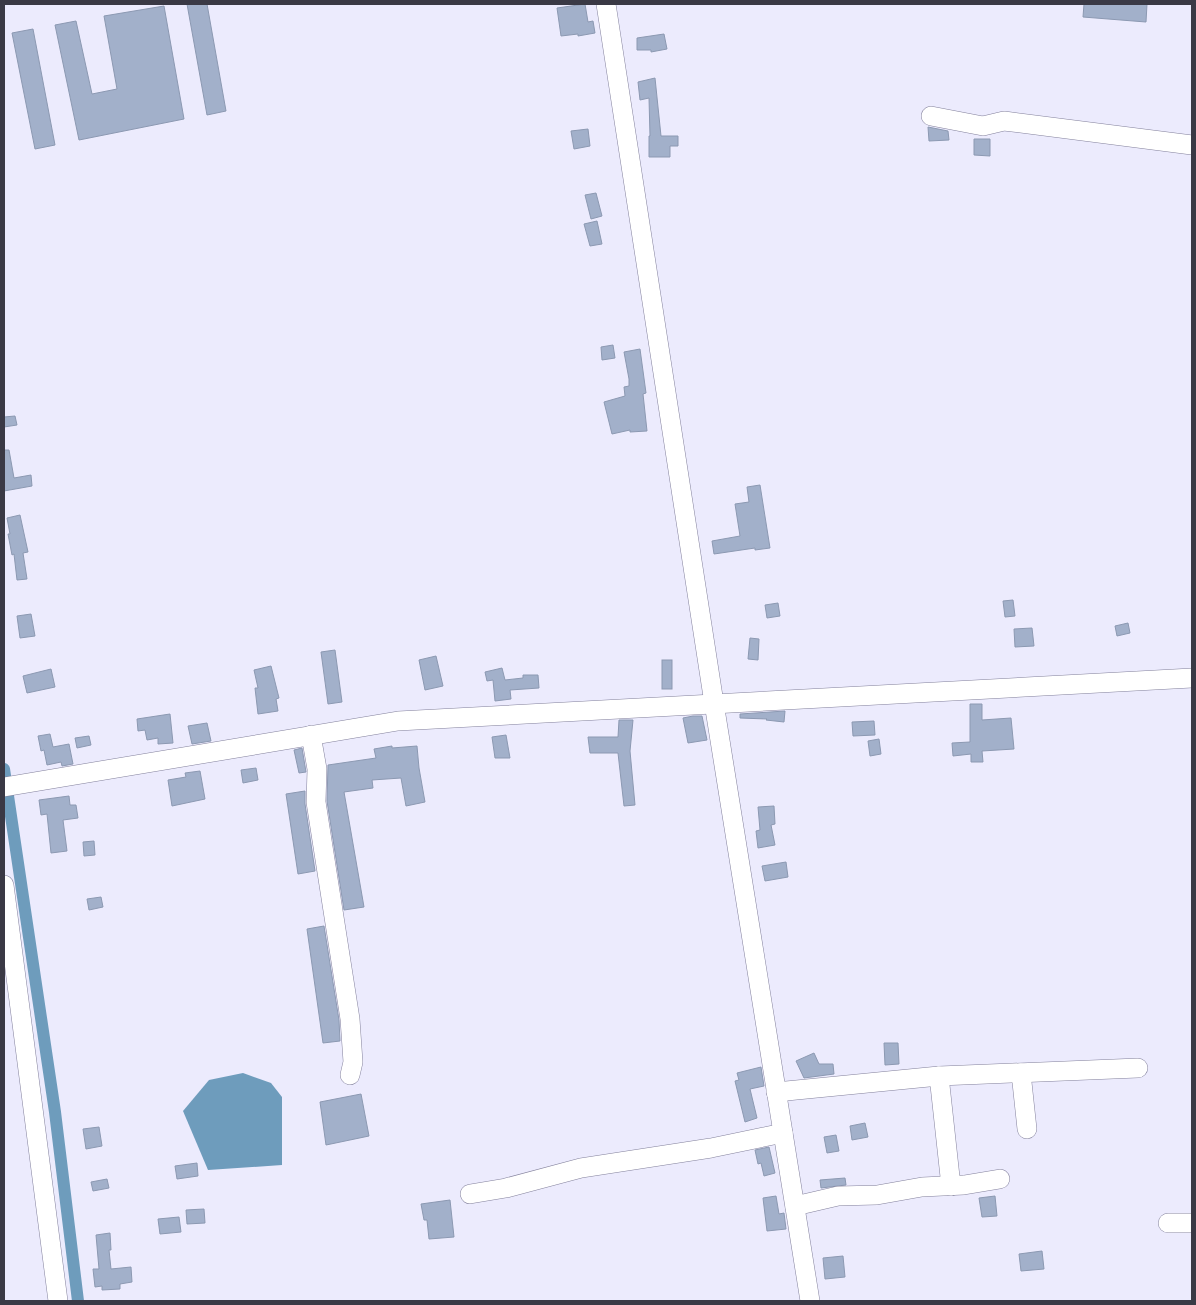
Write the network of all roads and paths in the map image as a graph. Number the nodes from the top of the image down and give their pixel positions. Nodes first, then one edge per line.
1 (606, 4) edge
2 (931, 116) dead end
3 (1192, 145) edge
4 (1192, 678) edge
5 (714, 703) junction
6 (311, 735) junction
7 (4, 787) edge
8 (4, 885) edge
9 (1138, 1068) dead end
10 (1021, 1073) junction
11 (350, 1075) dead end
12 (939, 1076) junction
13 (776, 1092) junction
14 (1027, 1129) dead end
15 (783, 1133) junction
16 (1000, 1180) dead end
17 (951, 1186) junction
18 (470, 1194) dead end
19 (795, 1206) junction
20 (1168, 1223) dead end
21 (1192, 1223) edge
22 (58, 1301) edge
23 (810, 1301) edge

1 - 5 street
2 - 3 street
4 - 5 street
5 - 6 street
5 - 13 street
6 - 7 street
6 - 11 street
8 - 22 street
9 - 10 street
10 - 12 street
10 - 14 street
12 - 13 street
12 - 17 street
13 - 15 street
15 - 18 street
15 - 19 street
16 - 17 street
17 - 19 street
19 - 23 street
20 - 21 street

